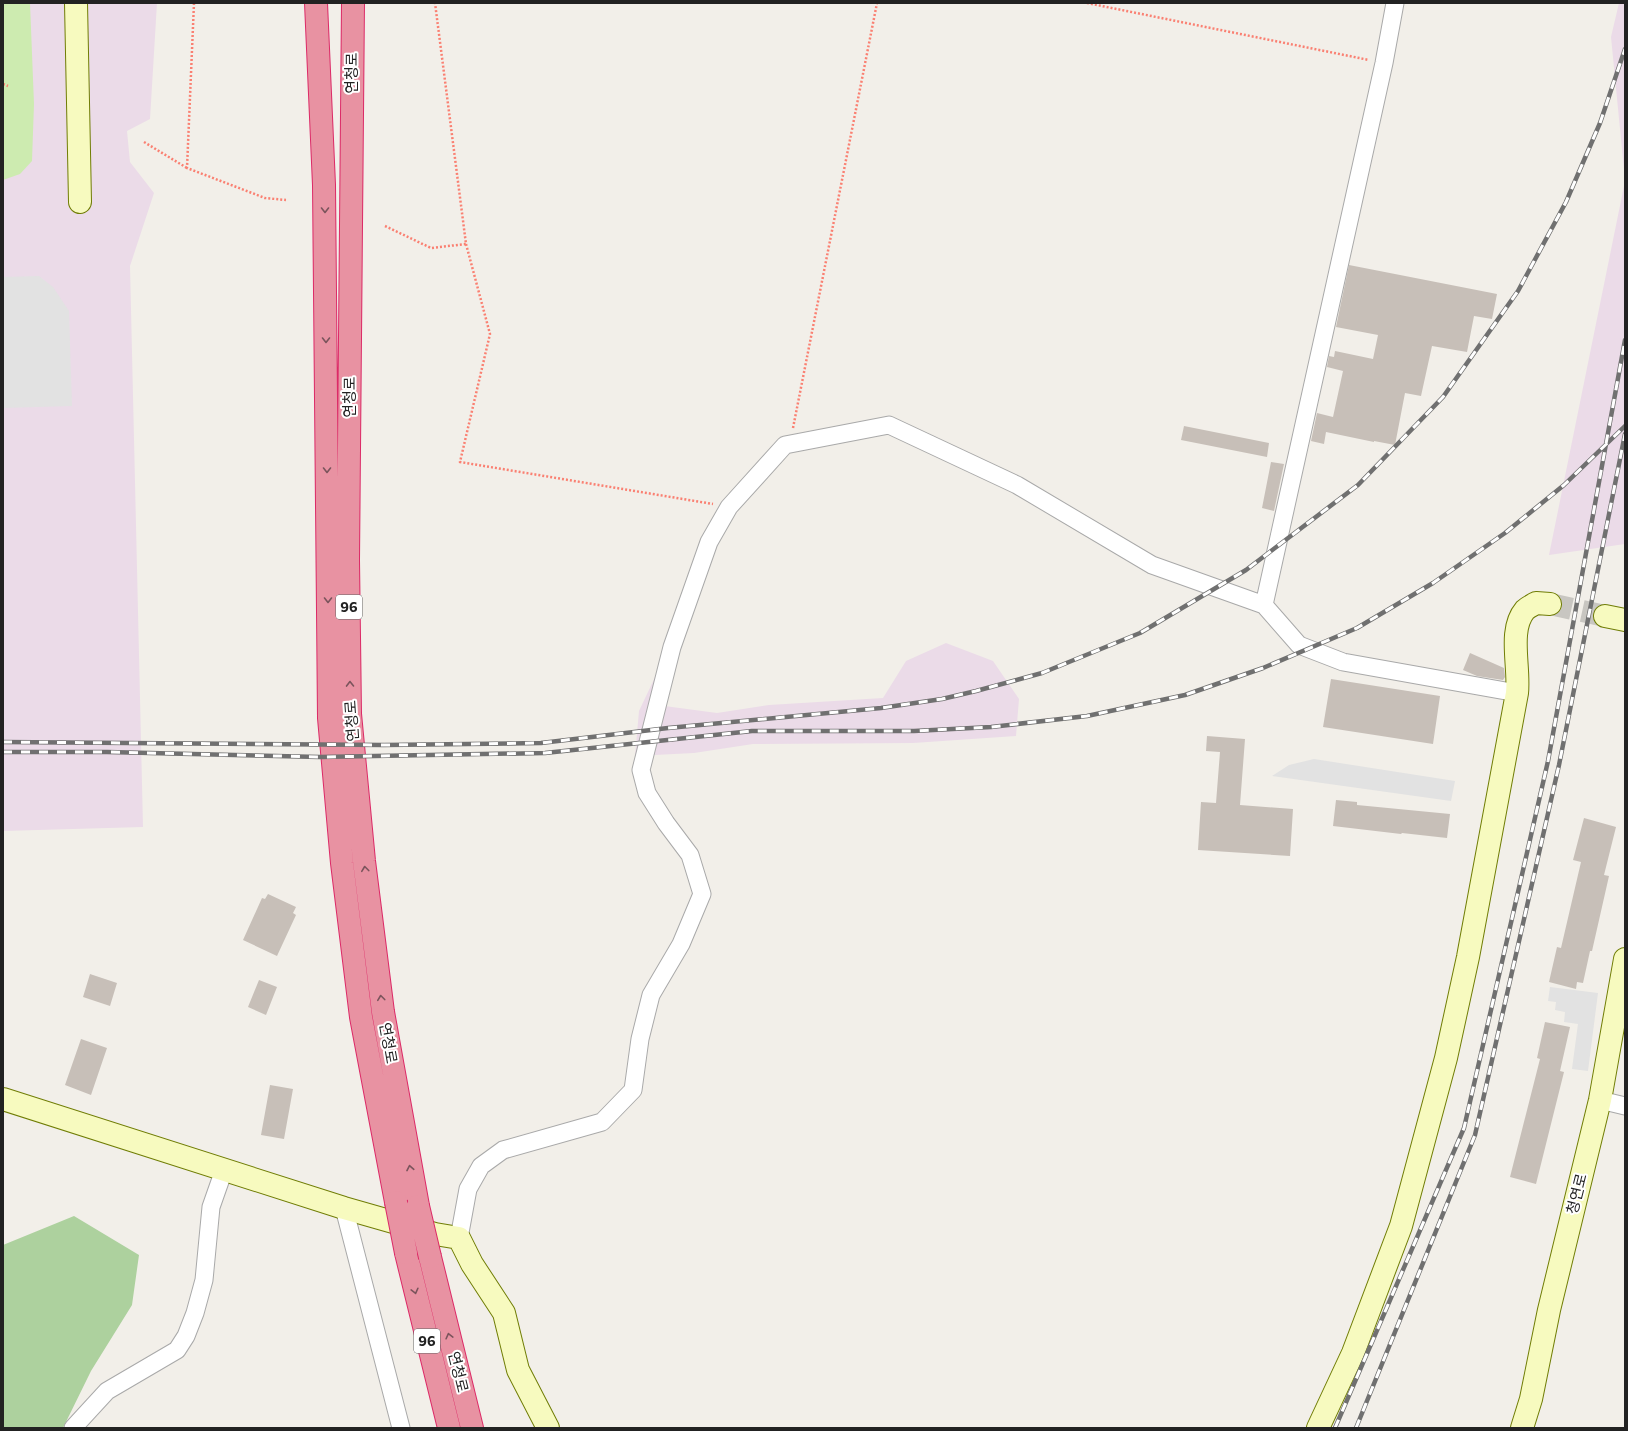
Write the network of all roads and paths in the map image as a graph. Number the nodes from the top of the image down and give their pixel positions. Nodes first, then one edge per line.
1 (76, 3) edge
2 (194, 3) edge
3 (316, 3) edge
4 (325, 3) edge
5 (353, 3) edge
6 (435, 3) edge
7 (877, 3) edge
8 (1088, 3) edge
9 (1395, 3) edge
10 (1384, 63) junction
11 (3, 84) edge
12 (8, 86) dead end
13 (144, 142) dead end
14 (187, 168) junction
15 (324, 185) junction
16 (286, 200) dead end
17 (80, 202) dead end
18 (385, 226) dead end
19 (466, 244) junction
20 (785, 445) junction
21 (729, 507) junction
22 (1550, 604) tunnel mouth
23 (1264, 605) junction
24 (1517, 693) junction
25 (1625, 959) edge
26 (3, 1099) edge
27 (1600, 1100) junction
28 (1625, 1106) edge
29 (224, 1170) junction
30 (344, 1208) junction
31 (459, 1238) junction
32 (73, 1428) edge
33 (401, 1428) edge
34 (449, 1428) edge
35 (472, 1428) edge
36 (548, 1428) edge
37 (1318, 1428) edge
38 (1522, 1428) edge

1 - 17 street
2 - 14 path
3 - 15 highway, 연청로 / 96
4 - 15 highway
35 -> 5 highway, 연청로 / 96, bridge
6 - 19 path
7 - 20 path
8 - 10 path
9 - 10 street
10 - 23 street
11 - 12 path
13 - 14 path
14 - 16 path
15 -> 34 highway, 연청로 / 96, bridge
18 - 19 path
19 - 21 path
20 - 21 street
20 - 23 street
21 - 31 street
22 - 24 street
23 - 24 street
24 - 37 street
25 - 27 street, 청연로
26 - 29 street
27 - 28 street
27 - 38 street, 청연로
29 - 30 street
29 - 32 street
30 - 31 street
30 - 33 street
31 - 36 street

